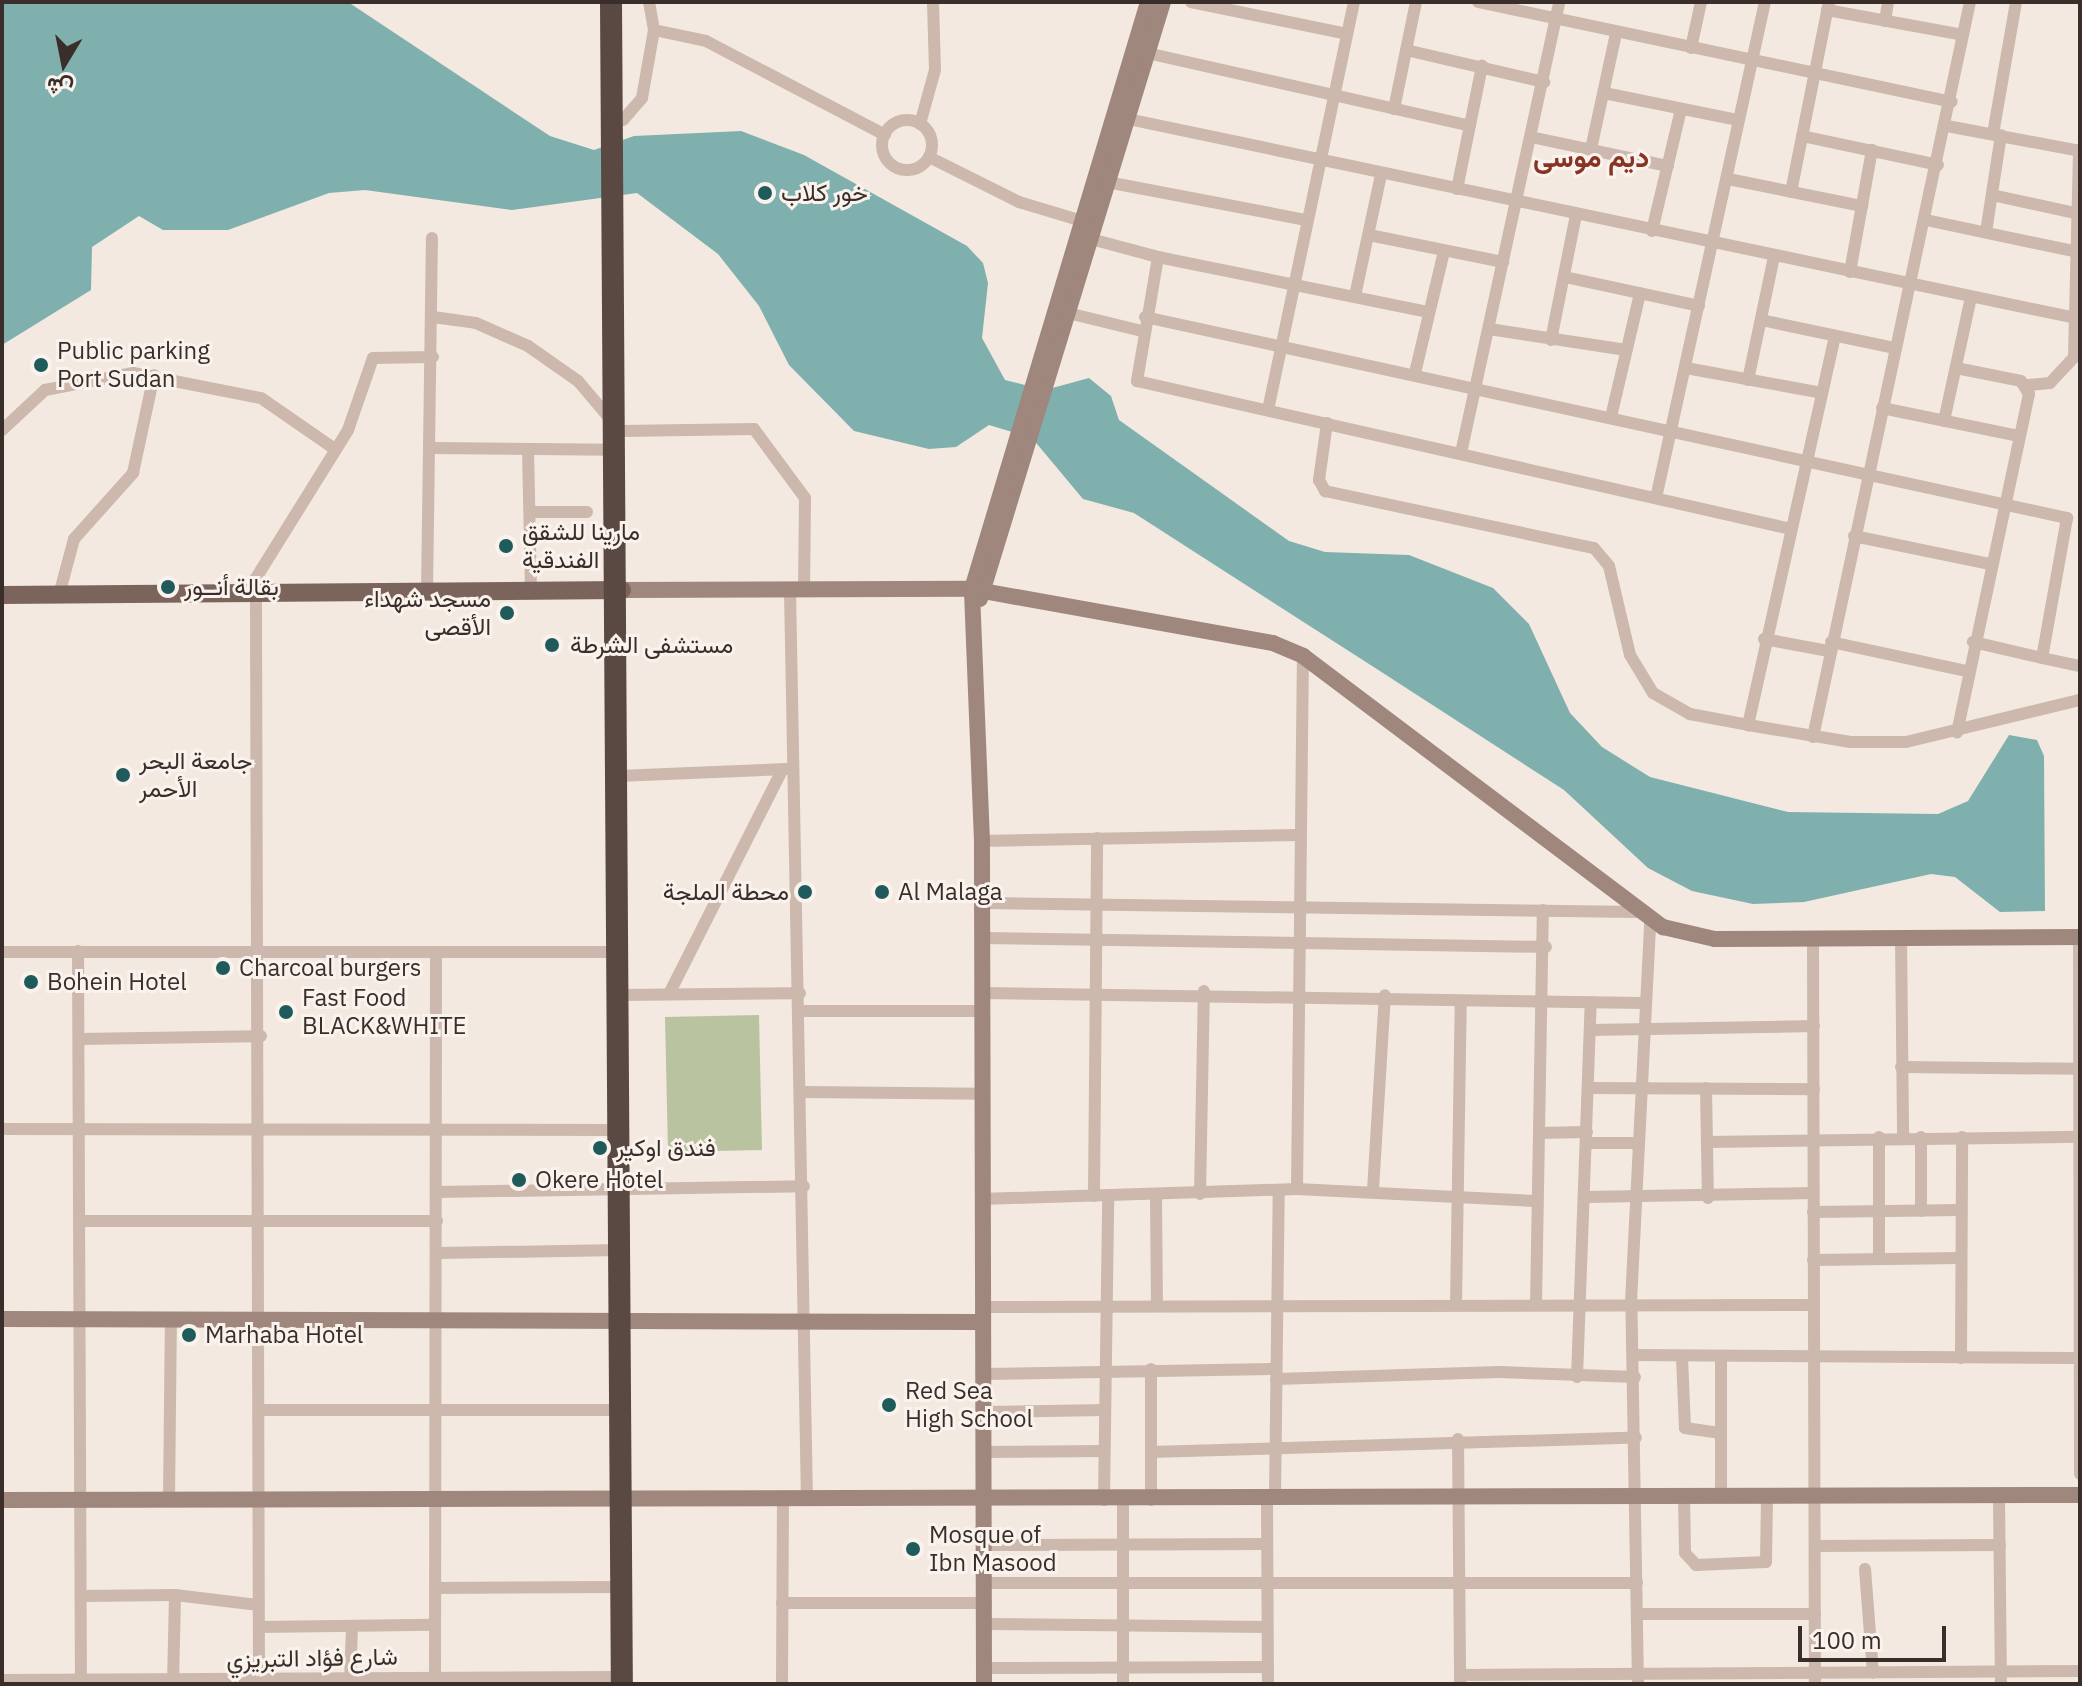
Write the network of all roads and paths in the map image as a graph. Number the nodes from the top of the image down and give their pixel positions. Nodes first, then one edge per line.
1 (611, 2) edge
2 (624, 2) edge
3 (649, 2) edge
4 (933, 2) edge
5 (1148, 2) edge
6 (1163, 2) edge
7 (1191, 2) edge
8 (1354, 2) edge
9 (1416, 2) edge
10 (1559, 2) edge
11 (1701, 2) edge
12 (1765, 2) edge
13 (1888, 2) edge
14 (1970, 2) edge
15 (2016, 2) edge
16 (1487, 3) edge
17 (1828, 6) edge
18 (1556, 19) junction
19 (1885, 21) junction
20 (654, 30) junction
21 (1616, 33) junction
22 (1347, 34) junction
23 (1963, 35) junction
24 (1691, 48) junction
25 (1406, 50) junction
26 (1147, 53) junction
27 (1752, 60) junction
28 (1482, 66) junction
29 (1815, 74) junction
30 (1544, 82) junction
31 (1604, 93) junction
32 (1332, 95) junction
33 (1952, 102) junction
34 (1394, 109) junction
35 (1681, 109) junction
36 (1128, 119) junction
37 (1738, 120) junction
38 (920, 124) junction
39 (619, 125) junction
40 (1470, 126) junction
41 (1947, 126) junction
42 (885, 135) junction
43 (1997, 135) junction
44 (1802, 136) junction
45 (1531, 137) junction
46 (1591, 149) junction
47 (1872, 150) junction
48 (2079, 151) edge
49 (929, 157) junction
50 (1319, 161) junction
51 (1938, 165) junction
52 (1668, 166) junction
53 (1381, 175) junction
54 (1728, 179) junction
55 (1107, 182) junction
56 (1457, 189) junction
57 (1791, 192) junction
58 (1992, 195) junction
59 (1515, 200) junction
60 (1862, 206) junction
61 (2079, 214) edge
62 (1576, 215) junction
63 (1306, 220) junction
64 (1926, 220) junction
65 (1082, 221) junction
66 (1652, 231) junction
67 (1986, 232) junction
68 (1369, 235) junction
69 (432, 238) dead end
70 (1091, 239) junction
71 (1712, 243) junction
72 (1444, 251) junction
73 (2078, 252) edge
74 (1158, 257) junction
75 (1774, 257) junction
76 (1503, 262) junction
77 (1850, 272) junction
78 (1565, 277) junction
79 (1293, 284) junction
80 (1910, 285) junction
81 (1640, 293) junction
82 (1355, 296) junction
83 (1971, 297) junction
84 (1699, 306) junction
85 (1428, 312) junction
86 (1068, 313) junction
87 (433, 317) junction
88 (1145, 317) junction
89 (2079, 319) edge
90 (1761, 320) junction
91 (1489, 329) junction
92 (1142, 331) junction
93 (1835, 336) junction
94 (1551, 340) junction
95 (1281, 345) junction
96 (1895, 348) junction
97 (1626, 350) junction
98 (433, 357) junction
99 (1686, 368) junction
100 (1956, 368) junction
101 (1041, 373) junction
102 (1415, 373) junction
103 (154, 375) junction
104 (1748, 380) junction
105 (2028, 385) junction
106 (1477, 386) junction
107 (1822, 393) junction
108 (1882, 408) junction
109 (1268, 410) junction
110 (1611, 417) junction
111 (1944, 421) junction
112 (1327, 423) junction
113 (2, 430) edge
114 (1673, 431) junction
115 (615, 433) junction
116 (2018, 436) junction
117 (433, 448) junction
118 (528, 449) junction
119 (336, 450) junction
120 (1461, 453) junction
121 (1807, 460) junction
122 (1868, 473) junction
123 (1656, 498) junction
124 (2003, 504) junction
125 (530, 512) junction
126 (587, 512) dead end
127 (1791, 529) junction
128 (1854, 536) junction
129 (1989, 564) junction
130 (531, 590) junction
131 (797, 590) junction
132 (255, 591) junction
133 (427, 591) junction
134 (617, 594) junction
135 (978, 594) junction
136 (2, 595) edge
137 (59, 595) junction
138 (1764, 639) junction
139 (1973, 642) junction
140 (1830, 647) junction
141 (1303, 656) junction
142 (2042, 658) junction
143 (2080, 666) edge
144 (1966, 671) junction
145 (2080, 700) edge
146 (1748, 725) junction
147 (1957, 732) junction
148 (1813, 737) junction
149 (797, 769) junction
150 (782, 770) junction
151 (618, 776) junction
152 (1299, 835) junction
153 (1097, 838) junction
154 (982, 841) junction
155 (982, 903) junction
156 (1099, 903) junction
157 (1300, 903) junction
158 (1543, 910) junction
159 (1644, 916) junction
160 (1901, 936) junction
161 (1099, 937) junction
162 (1813, 937) junction
163 (2079, 937) edge
164 (982, 938) junction
165 (1301, 939) junction
166 (1546, 947) junction
167 (78, 951) junction
168 (2, 952) edge
169 (436, 952) junction
170 (620, 952) junction
171 (259, 955) junction
172 (1098, 991) junction
173 (1204, 991) junction
174 (800, 993) junction
175 (983, 993) junction
176 (1300, 993) junction
177 (669, 994) junction
178 (622, 995) junction
179 (1385, 995) junction
180 (1461, 1002) junction
181 (1591, 1002) junction
182 (1542, 1003) junction
183 (1644, 1003) junction
184 (800, 1011) junction
185 (982, 1011) junction
186 (1814, 1026) junction
187 (1643, 1027) junction
188 (1591, 1030) junction
189 (261, 1036) junction
190 (80, 1039) junction
191 (1901, 1067) junction
192 (2078, 1069) junction
193 (1589, 1088) junction
194 (1706, 1088) junction
195 (1641, 1089) junction
196 (1814, 1089) junction
197 (803, 1092) junction
198 (981, 1094) junction
199 (2, 1129) edge
200 (81, 1129) junction
201 (435, 1130) junction
202 (620, 1130) junction
203 (260, 1132) junction
204 (1539, 1133) junction
205 (1879, 1137) junction
206 (1921, 1137) junction
207 (1962, 1137) junction
208 (1587, 1138) junction
209 (1903, 1138) junction
210 (2078, 1138) edge
211 (1707, 1142) junction
212 (1814, 1142) junction
213 (1637, 1143) junction
214 (804, 1186) junction
215 (621, 1189) junction
216 (1297, 1189) junction
217 (1279, 1190) junction
218 (1373, 1190) junction
219 (437, 1192) junction
220 (1812, 1193) junction
221 (1200, 1194) junction
222 (1156, 1195) junction
223 (1456, 1195) junction
224 (1101, 1196) junction
225 (1586, 1197) junction
226 (1634, 1198) junction
227 (1708, 1198) junction
228 (981, 1199) junction
229 (1537, 1201) junction
230 (1961, 1210) junction
231 (1879, 1211) junction
232 (1921, 1211) junction
233 (1813, 1212) junction
234 (82, 1221) junction
235 (260, 1221) junction
236 (437, 1221) junction
237 (622, 1250) junction
238 (437, 1253) junction
239 (1961, 1258) junction
240 (1879, 1259) junction
241 (1813, 1260) junction
242 (1631, 1302) junction
243 (1583, 1303) junction
244 (1536, 1304) junction
245 (1456, 1305) junction
246 (1813, 1305) junction
247 (1107, 1306) junction
248 (1157, 1306) junction
249 (1278, 1307) junction
250 (981, 1314) junction
251 (82, 1318) junction
252 (2, 1319) edge
253 (171, 1319) junction
254 (804, 1319) junction
255 (622, 1320) junction
256 (262, 1321) junction
257 (437, 1325) junction
258 (1634, 1355) junction
259 (1682, 1357) junction
260 (1721, 1358) junction
261 (1961, 1358) junction
262 (2075, 1358) junction
263 (1816, 1359) junction
264 (1151, 1369) junction
265 (1106, 1370) junction
266 (983, 1374) junction
267 (1276, 1374) junction
268 (1577, 1377) junction
269 (1635, 1377) junction
270 (261, 1410) junction
271 (622, 1410) junction
272 (1105, 1410) junction
273 (435, 1411) junction
274 (984, 1412) junction
275 (1720, 1433) junction
276 (1636, 1438) junction
277 (1458, 1439) junction
278 (1275, 1445) junction
279 (1104, 1451) junction
280 (985, 1452) junction
281 (1151, 1452) junction
282 (2080, 1474) edge
283 (1684, 1495) junction
284 (2080, 1495) edge
285 (1637, 1496) junction
286 (1721, 1496) junction
287 (1767, 1496) junction
288 (1999, 1496) junction
289 (1458, 1497) junction
290 (1814, 1497) junction
291 (985, 1498) junction
292 (1271, 1498) junction
293 (623, 1499) junction
294 (807, 1499) junction
295 (2, 1500) edge
296 (81, 1500) junction
297 (169, 1500) junction
298 (435, 1500) junction
299 (783, 1500) junction
300 (1104, 1500) junction
301 (1123, 1500) junction
302 (1151, 1500) junction
303 (260, 1501) junction
304 (1266, 1544) junction
305 (986, 1545) junction
306 (2000, 1545) junction
307 (1815, 1546) junction
308 (1122, 1547) junction
309 (1865, 1569) dead end
310 (986, 1583) junction
311 (1637, 1583) junction
312 (1458, 1585) junction
313 (621, 1587) junction
314 (1266, 1587) junction
315 (436, 1588) junction
316 (1123, 1588) junction
317 (175, 1595) junction
318 (81, 1596) junction
319 (782, 1603) junction
320 (986, 1603) junction
321 (258, 1605) junction
322 (1638, 1614) junction
323 (1815, 1614) junction
324 (986, 1624) junction
325 (434, 1625) junction
326 (352, 1626) junction
327 (259, 1627) junction
328 (1122, 1627) junction
329 (1267, 1627) junction
330 (1268, 1667) junction
331 (1123, 1669) junction
332 (2080, 1671) edge
333 (1873, 1673) junction
334 (984, 1676) edge
335 (1638, 1678) edge
336 (1815, 1678) edge
337 (2000, 1678) edge
338 (1460, 1679) edge
339 (2, 1680) edge
340 (350, 1681) edge
341 (435, 1681) edge
342 (622, 1681) edge
343 (81, 1682) edge
344 (259, 1682) edge
345 (173, 1683) edge
346 (782, 1684) edge
347 (1123, 1684) edge
348 (1268, 1684) edge

1 - 39 highway
2 - 39 highway
3 - 20 street
4 - 38 street
5 - 65 street
6 - 26 street
7 - 22 street
8 - 22 street
9 - 25 street
10 - 18 street
11 - 24 street
12 - 27 street
13 - 19 street
14 - 23 street
15 - 43 street
16 - 18 street
17 - 19 street
17 - 29 street
18 - 21 street
18 - 30 street
19 - 23 street
20 - 39 street
20 - 42 street
21 - 24 street
21 - 31 street
22 - 32 street
23 - 33 street
24 - 27 street
25 - 28 street
25 - 34 street
26 - 32 street
26 - 36 street
27 - 29 street
27 - 37 street
28 - 30 street
28 - 40 street
29 - 33 street
29 - 44 street
30 - 45 street
31 - 35 street
31 - 46 street
32 - 34 street
32 - 50 street
33 - 41 street
34 - 40 street
35 - 37 street
35 - 52 street
36 - 50 street
36 - 55 street
37 - 54 street
38 - 42 street
38 - 49 street
39 - 115 highway
40 - 56 street
41 - 43 street
41 - 51 street
42 - 49 street
43 - 48 street
43 - 58 street
44 - 47 street
44 - 57 street
45 - 46 street
45 - 59 street
46 - 52 street
47 - 51 street
47 - 60 street
48 - 61 street
49 - 65 street
50 - 53 street
50 - 63 street
51 - 64 street
52 - 66 street
53 - 56 street
53 - 68 street
54 - 57 street
54 - 71 street
55 - 63 street
55 - 70 street
56 - 59 street
57 - 60 street
58 - 61 street
58 - 67 street
59 - 62 street
59 - 76 street
60 - 77 street
61 - 73 street
62 - 66 street
62 - 78 street
63 - 79 street
64 - 67 street
64 - 80 street
65 - 101 street
66 - 71 street
67 - 73 street
68 - 72 street
68 - 82 street
69 - 87 street
70 - 74 street
70 - 86 street
71 - 75 street
71 - 84 street
72 - 76 street
72 - 85 street
73 - 89 street
74 - 79 street
74 - 88 street
75 - 77 street
75 - 90 street
76 - 91 street
77 - 80 street
78 - 81 street
78 - 94 street
79 - 82 street
79 - 95 street
80 - 83 street
80 - 96 street
81 - 84 street
81 - 97 street
82 - 85 street
83 - 89 street
83 - 100 street
84 - 99 street
85 - 102 street
86 - 92 street
86 - 101 street
87 - 98 street
87 - 115 street
88 - 92 street
88 - 95 street
89 - 105 street
90 - 93 street
90 - 104 street
91 - 94 street
91 - 106 street
92 - 109 street
93 - 96 street
93 - 107 street
94 - 97 street
95 - 102 street
95 - 109 street
96 - 108 street
97 - 110 street
98 - 117 street
98 - 119 street
99 - 104 street
99 - 114 street
100 - 105 street
100 - 111 street
101 - 135 street
102 - 106 street
103 - 113 street
103 - 119 street
103 - 137 street
104 - 107 street
105 - 116 street
106 - 110 street
106 - 120 street
107 - 121 street
108 - 111 street
108 - 122 street
109 - 112 street
110 - 114 street
111 - 116 street
112 - 120 street
112 - 146 street
114 - 121 street
114 - 123 street
115 - 118 street
115 - 131 street
115 - 134 highway
116 - 124 street
117 - 118 street
117 - 133 street
118 - 125 street
119 - 132 street
120 - 123 street
121 - 122 street
121 - 127 street
122 - 124 street
122 - 128 street
123 - 127 street
124 - 129 street
124 - 142 street
125 - 126 street
125 - 130 street
127 - 138 street
128 - 129 street
128 - 140 street
129 - 139 street
130 - 133 main road
130 - 134 main road
131 - 134 street
131 - 135 street
131 - 149 street
132 - 133 main road
132 - 137 main road
132 - 171 street
134 - 151 highway
135 - 141 street
135 - 154 street
136 - 137 main road
138 - 140 street
138 - 146 street
139 - 142 street
139 - 144 street
140 - 144 street
140 - 148 street
141 - 152 street
141 - 159 street
142 - 143 street
144 - 147 street
145 - 147 street
146 - 148 street
147 - 148 street
149 - 150 street
149 - 174 street
150 - 151 street
150 - 177 street
151 - 170 highway
152 - 153 street
152 - 157 street
153 - 154 street
153 - 156 street
154 - 155 street
155 - 156 street
155 - 164 street
156 - 157 street
156 - 161 street
157 - 158 street
157 - 165 street
158 - 159 street
158 - 166 street
159 - 162 street
159 - 183 street
160 - 162 street
160 - 163 street
160 - 191 street
161 - 164 street
161 - 165 street
161 - 172 street
162 - 186 street
163 - 192 street
164 - 175 street
165 - 166 street
165 - 176 street
166 - 182 street
167 - 168 street
167 - 171 street
167 - 190 street
169 - 170 street
169 - 171 street
169 - 201 street
170 - 178 highway
171 - 189 street
172 - 173 street
172 - 175 street
172 - 224 street
173 - 176 street
173 - 221 street
174 - 177 street
174 - 184 street
175 - 185 street
176 - 179 street
176 - 216 street
177 - 178 street
178 - 202 highway
179 - 180 street
179 - 218 street
180 - 182 street
180 - 223 street
181 - 182 street
181 - 183 street
181 - 188 street
182 - 204 street
183 - 187 street
184 - 185 street
184 - 197 street
185 - 198 street
186 - 187 street
186 - 196 street
187 - 188 street
187 - 195 street
188 - 193 street
189 - 190 street
189 - 203 street
190 - 200 street
191 - 192 street
191 - 209 street
192 - 210 street
193 - 195 street
193 - 208 street
194 - 195 street
194 - 196 street
194 - 211 street
195 - 213 street
196 - 212 street
197 - 198 street
197 - 214 street
198 - 228 street
199 - 200 street
200 - 203 street
200 - 234 street
201 - 202 street
201 - 203 street
201 - 219 street
202 - 215 highway
203 - 235 street
204 - 208 street
204 - 229 street
205 - 209 street
205 - 212 street
205 - 231 street
206 - 207 street
206 - 209 street
206 - 232 street
207 - 210 street
207 - 230 street
208 - 213 street
208 - 225 street
210 - 262 street
211 - 212 street
211 - 227 street
212 - 220 street
213 - 226 street
214 - 215 street
214 - 254 street
215 - 219 street
215 - 237 highway
216 - 217 street
216 - 218 street
217 - 221 street
217 - 249 street
218 - 223 street
219 - 236 street
220 - 227 street
220 - 233 street
221 - 222 street
222 - 224 street
222 - 248 street
223 - 229 street
223 - 245 street
224 - 228 street
224 - 247 street
225 - 226 street
225 - 243 street
226 - 227 street
226 - 242 street
228 - 250 street
229 - 244 street
230 - 232 street
230 - 239 street
231 - 232 street
231 - 233 street
231 - 240 street
233 - 241 street
234 - 235 street
234 - 251 street
235 - 236 street
235 - 256 street
236 - 238 street
237 - 238 street
237 - 255 highway
238 - 257 street
239 - 240 street
239 - 261 street
240 - 241 street
241 - 246 street
242 - 243 street
242 - 246 street
242 - 258 street
243 - 244 street
243 - 268 street
244 - 245 street
245 - 249 street
246 - 263 street
247 - 248 street
247 - 250 street
247 - 265 street
248 - 249 street
249 - 267 street
250 - 254 street
250 - 266 street
251 - 252 street
251 - 253 street
251 - 296 street
253 - 256 street
253 - 297 street
254 - 255 street
254 - 294 street
255 - 257 street
255 - 271 highway
256 - 257 street
256 - 270 street
257 - 273 street
258 - 259 street
258 - 269 street
259 - 260 street
259 - 275 street
260 - 263 street
260 - 275 street
261 - 262 street
261 - 263 street
262 - 282 street
263 - 290 street
264 - 265 street
264 - 267 street
264 - 281 street
265 - 266 street
265 - 272 street
266 - 274 street
267 - 268 street
267 - 278 street
268 - 269 street
269 - 276 street
270 - 273 street
270 - 303 street
271 - 273 street
271 - 293 highway
272 - 274 street
272 - 279 street
273 - 298 street
274 - 280 street
275 - 286 street
276 - 277 street
276 - 285 street
277 - 278 street
277 - 289 street
278 - 281 street
278 - 292 street
279 - 280 street
279 - 300 street
280 - 291 street
281 - 302 street
283 - 285 street
283 - 286 street
283 - 287 street
284 - 288 street
285 - 289 street
285 - 311 street
286 - 287 street
287 - 290 street
288 - 290 street
288 - 306 street
289 - 292 street
289 - 312 street
290 - 307 street
291 - 294 street
291 - 300 street
291 - 305 street
292 - 302 street
292 - 304 street
293 - 298 street
293 - 299 street
293 - 313 highway
294 - 299 street
295 - 296 street
296 - 297 street
296 - 318 street
297 - 303 street
298 - 303 street
298 - 315 street
299 - 319 street
300 - 301 street
301 - 302 street
301 - 308 street
303 - 321 street
304 - 308 street
304 - 314 street
305 - 308 street
305 - 310 street
306 - 307 street
306 - 337 street
307 - 323 street
308 - 316 street
309 - 333 street
310 - 316 street
310 - 320 street
311 - 312 street
311 - 322 street
312 - 314 street
312 - 338 street
313 - 315 street
313 - 342 highway
314 - 316 street
314 - 329 street
315 - 325 street
316 - 328 street
317 - 318 street
317 - 321 street
317 - 345 street
318 - 343 street
319 - 320 street
319 - 346 street
320 - 324 street
321 - 327 street
322 - 323 street
322 - 335 street
323 - 336 street
324 - 328 street
324 - 334 street
325 - 326 street
325 - 341 street
326 - 327 street
326 - 340 street
327 - 344 street
328 - 329 street
328 - 331 street
329 - 330 street
330 - 331 street
330 - 348 street
331 - 334 street
331 - 347 street
332 - 337 street
333 - 336 street
333 - 337 street
335 - 336 street
335 - 338 street
339 - 343 street, شارع فؤاد التبريزي
340 - 341 street, شارع فؤاد التبريزي
340 - 344 street, شارع فؤاد التبريزي
341 - 342 street, شارع فؤاد التبريزي
343 - 345 street, شارع فؤاد التبريزي
344 - 345 street, شارع فؤاد التبريزي

